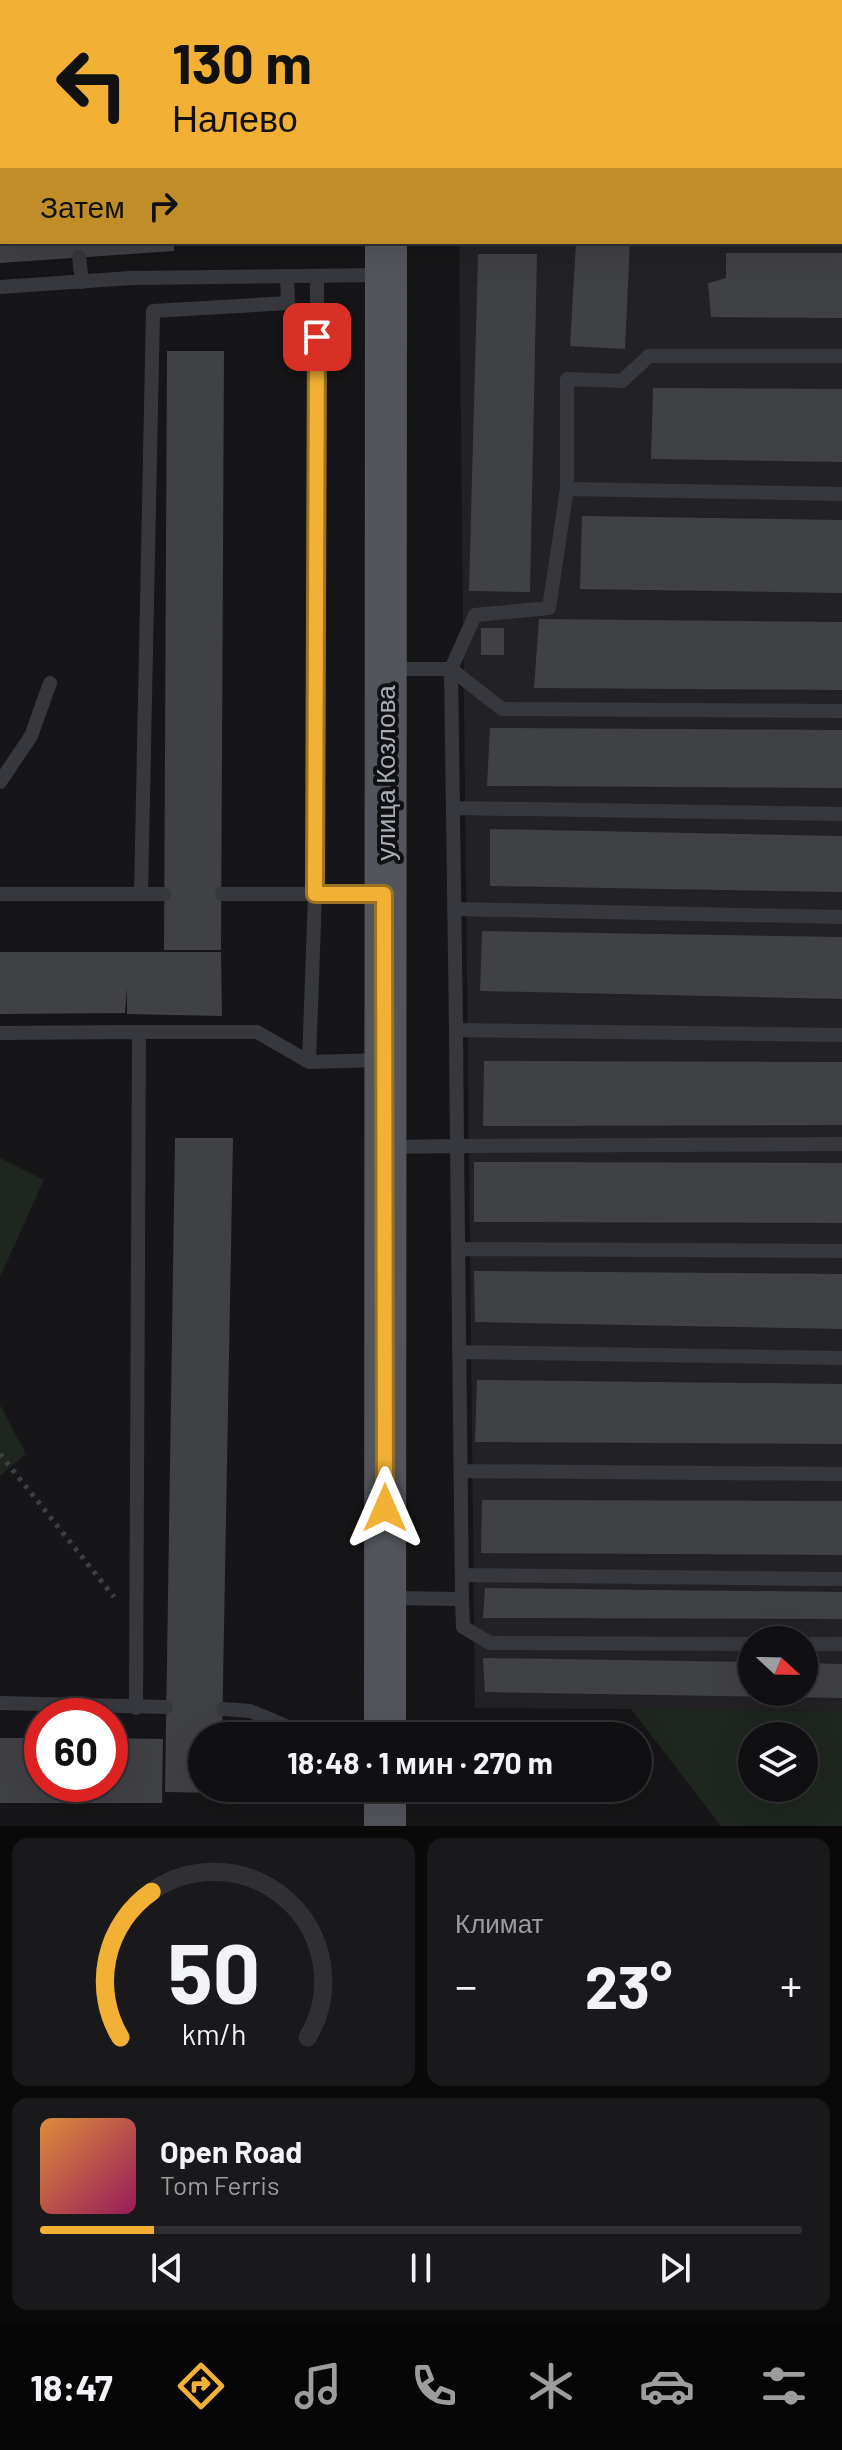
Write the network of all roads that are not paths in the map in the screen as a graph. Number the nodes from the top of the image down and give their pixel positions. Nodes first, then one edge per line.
1 (79, 257) dead end
2 (387, 258) edge
3 (287, 276) junction
4 (317, 276) junction
5 (82, 282) junction
6 (0, 287) edge
7 (842, 356) edge
8 (567, 489) junction
9 (842, 494) edge
10 (384, 669) junction
11 (451, 669) junction
12 (50, 683) dead end
13 (842, 711) edge
14 (0, 782) edge
15 (453, 808) junction
16 (842, 814) edge
17 (0, 894) edge
18 (141, 894) junction
19 (164, 894) dead end
20 (222, 894) dead end
21 (315, 894) junction
22 (384, 894) junction
23 (454, 909) junction
24 (842, 917) edge
25 (456, 1030) junction
26 (139, 1032) junction
27 (0, 1033) edge
28 (842, 1035) edge
29 (384, 1060) junction
30 (309, 1062) junction
31 (842, 1144) edge
32 (457, 1146) junction
33 (384, 1147) junction
34 (458, 1249) junction
35 (842, 1251) edge
36 (459, 1352) junction
37 (842, 1358) edge
38 (461, 1471) junction
39 (842, 1474) edge
40 (462, 1575) junction
41 (842, 1579) edge
42 (385, 1598) junction
43 (462, 1599) junction
44 (738, 1644) edge
45 (818, 1644) edge
46 (842, 1644) edge
47 (0, 1703) edge
48 (166, 1707) dead end
49 (136, 1708) junction
50 (223, 1709) dead end
51 (276, 1722) edge
52 (385, 1722) edge
53 (385, 1802) edge
54 (385, 1826) edge

1 - 5 lane
2 - 4 lane
2 - 10 main road, улица Козлова
3 - 4 lane
3 - 5 lane
3 - 18 lane
4 - 21 lane
5 - 6 lane
7 - 8 lane
8 - 9 lane
8 - 11 lane
10 - 11 lane
10 - 22 main road, улица Козлова
11 - 13 lane
11 - 15 lane
12 - 14 lane
15 - 16 lane
15 - 23 lane
17 - 18 lane
18 - 19 lane
20 - 21 lane
21 - 22 lane
21 - 30 lane
22 - 29 main road, улица Козлова
23 - 24 lane
23 - 25 lane
25 - 28 lane
25 - 32 lane
26 - 27 lane
26 - 30 lane
26 - 49 lane
29 - 30 lane
29 - 33 main road, улица Козлова
31 - 32 lane
32 - 33 lane
32 - 34 lane
33 - 42 main road, улица Козлова
34 - 35 lane
34 - 36 lane
36 - 37 lane
36 - 38 lane
38 - 39 lane
38 - 40 lane
40 - 41 lane
40 - 43 lane
42 - 43 lane
42 - 52 main road, улица Козлова
43 - 44 lane
45 - 46 lane
47 - 49 lane
48 - 49 lane
50 - 51 lane
53 - 54 main road

